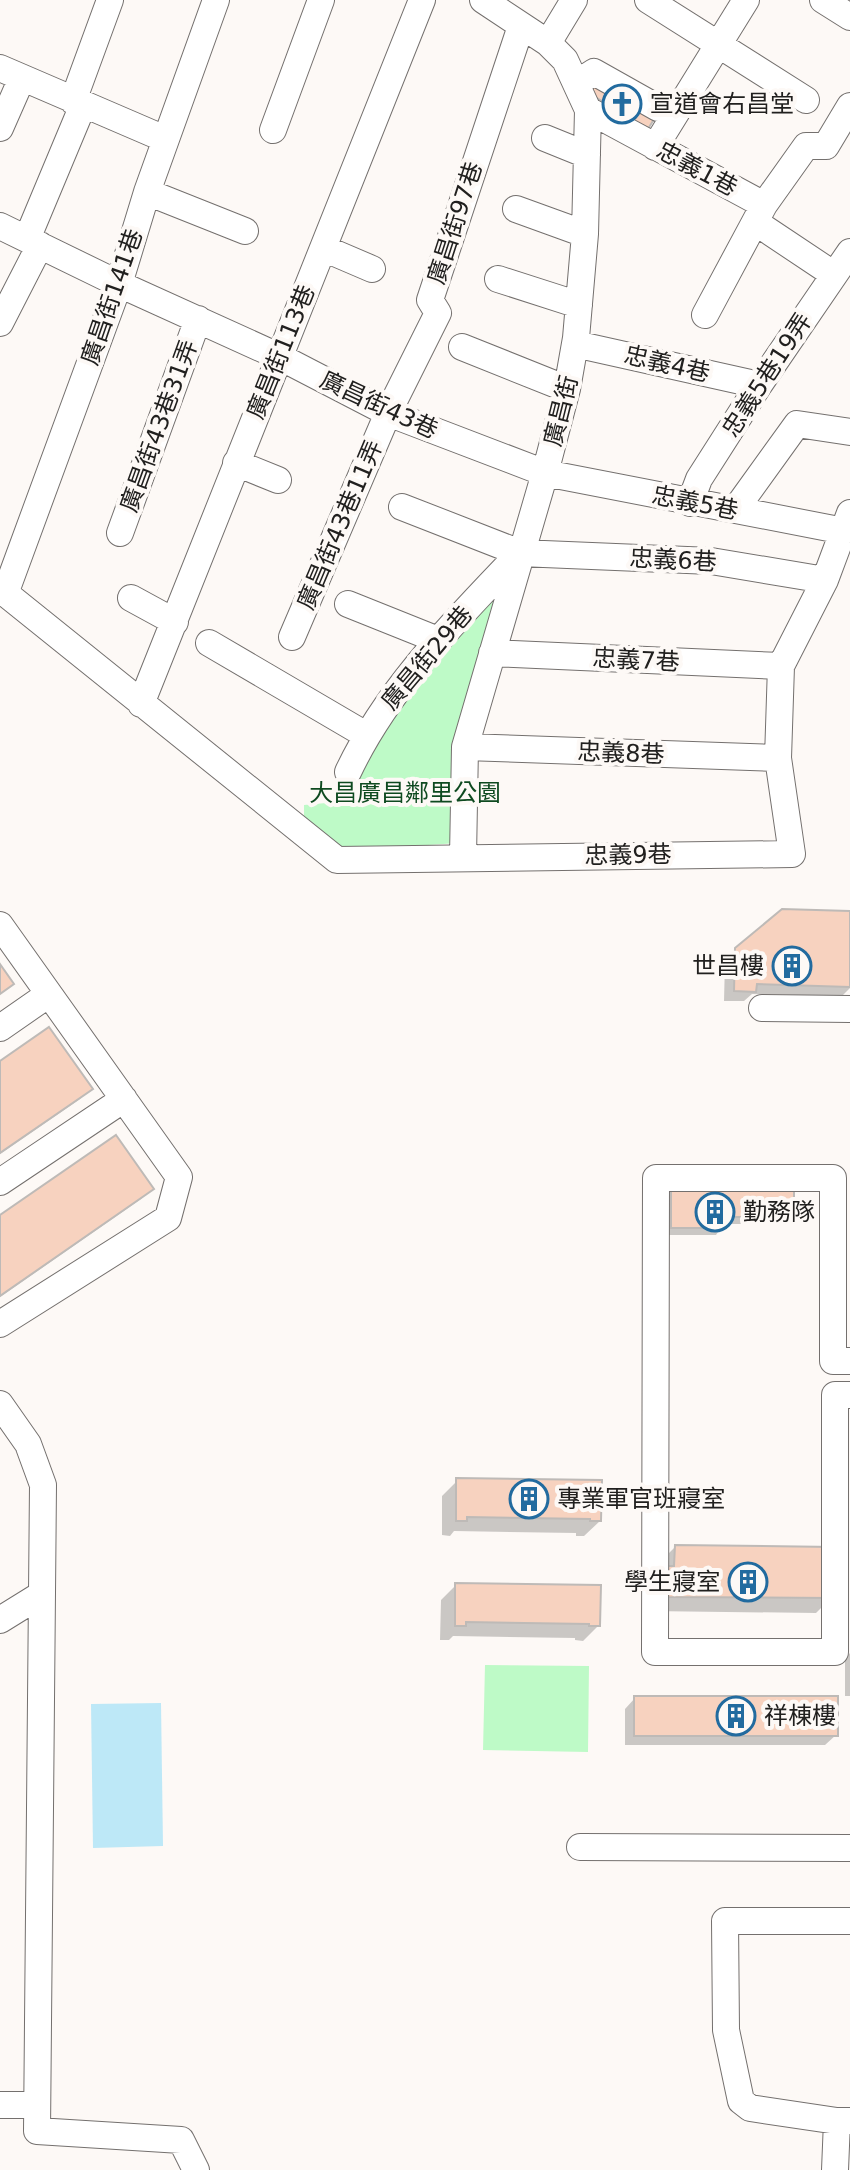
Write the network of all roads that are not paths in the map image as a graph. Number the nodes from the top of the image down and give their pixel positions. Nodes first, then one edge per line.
1 (110, 0) edge
2 (216, 0) edge
3 (321, 0) edge
4 (422, 0) edge
5 (483, 0) edge
6 (574, 0) edge
7 (648, 0) edge
8 (746, 0) edge
9 (823, 0) edge
10 (850, 17) edge
11 (521, 26) junction
12 (548, 43) junction
13 (719, 44) junction
14 (11, 73) edge
15 (577, 83) junction
16 (806, 100) dead end
17 (78, 103) junction
18 (850, 106) edge
19 (658, 108) dead end
20 (588, 110) junction
21 (0, 128) edge
22 (273, 130) dead end
23 (545, 138) dead end
24 (165, 139) junction
25 (655, 147) junction
26 (587, 155) junction
27 (147, 192) junction
28 (516, 209) dead end
29 (760, 213) junction
30 (0, 226) edge
31 (245, 231) dead end
32 (585, 234) junction
33 (34, 242) junction
34 (323, 248) junction
35 (850, 252) edge
36 (372, 269) dead end
37 (833, 274) junction
38 (498, 279) dead end
39 (119, 284) junction
40 (579, 305) junction
41 (705, 315) dead end
42 (198, 319) junction
43 (0, 323) edge
44 (575, 344) junction
45 (462, 347) dead end
46 (280, 357) junction
47 (759, 385) junction
48 (567, 389) junction
49 (388, 413) junction
50 (850, 432) edge
51 (236, 463) junction
52 (545, 473) junction
53 (278, 480) dead end
54 (690, 503) junction
55 (402, 507) dead end
56 (735, 510) junction
57 (847, 522) edge
58 (120, 533) dead end
59 (520, 553) junction
60 (825, 580) junction
61 (3, 591) edge
62 (131, 598) dead end
63 (348, 604) dead end
64 (175, 622) junction
65 (292, 637) dead end
66 (438, 640) junction
67 (209, 643) dead end
68 (492, 653) junction
69 (781, 666) junction
70 (141, 704) junction
71 (366, 735) junction
72 (465, 747) junction
73 (778, 758) junction
74 (348, 772) dead end
75 (463, 857) junction
76 (0, 925) edge
77 (49, 994) junction
78 (762, 1008) dead end
79 (850, 1009) edge
80 (0, 1028) edge
81 (124, 1099) junction
82 (0, 1182) edge
83 (0, 1324) edge
84 (850, 1361) edge
85 (850, 1395) edge
86 (0, 1404) edge
87 (42, 1594) junction
88 (0, 1620) edge
89 (580, 1847) dead end
90 (850, 1848) edge
91 (850, 1921) edge
92 (0, 2105) edge
93 (37, 2105) junction
94 (844, 2121) edge
95 (196, 2170) edge
96 (835, 2170) edge

1 - 17 street
2 - 24 street, 廣昌街141巷
3 - 22 street
4 - 34 street, 廣昌街113巷
5 - 11 street, 廣昌街
6 - 12 street
7 - 13 street
8 - 13 street
9 - 10 street
11 - 12 street, 廣昌街
11 - 49 street, 廣昌街97巷
12 - 15 street, 廣昌街
13 - 16 street
13 - 25 street
14 - 17 street
14 - 21 street
15 - 19 street, 忠義1巷
15 - 20 street, 廣昌街
17 - 24 street
17 - 33 street
18 - 29 street
20 - 25 street, 忠義1巷
20 - 26 street, 廣昌街
23 - 26 street
24 - 27 street, 廣昌街141巷
25 - 29 street, 忠義1巷
26 - 32 street, 廣昌街
27 - 31 street
27 - 39 street, 廣昌街141巷
28 - 32 street
29 - 37 street, 忠義1巷
29 - 41 street
30 - 33 street, 廣昌街43巷
32 - 40 street, 廣昌街
33 - 39 street, 廣昌街43巷
33 - 43 street
34 - 36 street
34 - 46 street, 廣昌街113巷
35 - 37 street, 忠義5巷19弄
37 - 47 street, 忠義5巷19弄
38 - 40 street
39 - 42 street, 廣昌街43巷
39 - 61 street, 廣昌街141巷
40 - 44 street, 廣昌街
42 - 46 street, 廣昌街43巷
42 - 58 street, 廣昌街43巷31弄
44 - 47 street, 忠義4巷
44 - 48 street, 廣昌街
45 - 48 street
46 - 49 street, 廣昌街43巷
46 - 51 street, 廣昌街113巷
47 - 54 street, 忠義5巷19弄
48 - 52 street, 廣昌街
49 - 52 street, 廣昌街43巷
49 - 65 street, 廣昌街43巷11弄
50 - 56 street
51 - 53 street
51 - 64 street, 廣昌街113巷
52 - 54 street, 忠義5巷
52 - 59 street, 廣昌街
54 - 56 street, 忠義5巷
55 - 59 street, 忠義6巷
56 - 57 street, 忠義5巷
57 - 60 street
59 - 60 street, 忠義6巷
59 - 66 street, 廣昌街29巷
59 - 68 street, 廣昌街
60 - 69 street
61 - 70 street, 忠義9巷
62 - 64 street
63 - 66 street
64 - 70 street, 廣昌街113巷
66 - 71 street, 廣昌街29巷
67 - 71 street
68 - 69 street, 忠義7巷
68 - 72 street, 廣昌街
69 - 73 street
70 - 75 street, 忠義9巷
71 - 74 street, 廣昌街29巷
72 - 73 street, 忠義8巷
72 - 75 street, 廣昌街
73 - 75 street, 忠義9巷
76 - 77 street
77 - 80 street
77 - 81 street
78 - 79 street
81 - 82 street
81 - 83 street
84 - 85 street
86 - 87 street
87 - 88 street
87 - 93 street
89 - 90 street
91 - 94 street
92 - 93 street
93 - 95 street
94 - 96 street

